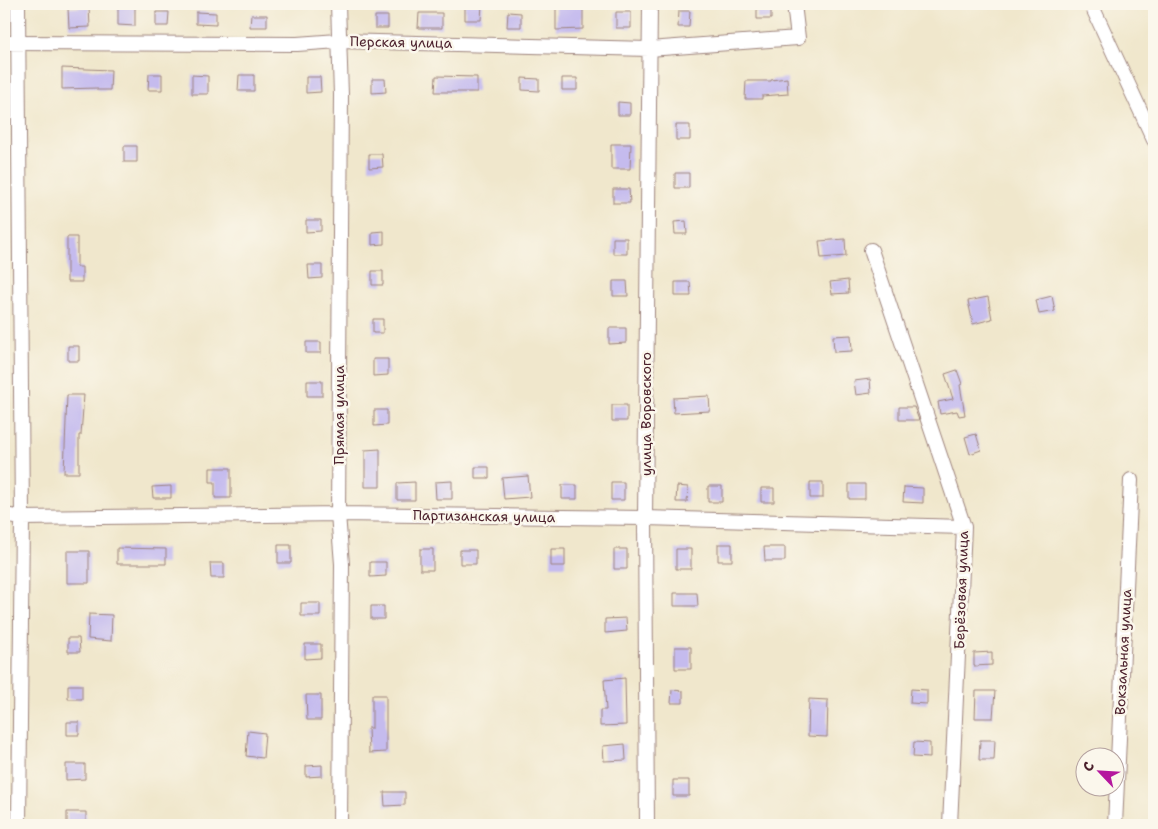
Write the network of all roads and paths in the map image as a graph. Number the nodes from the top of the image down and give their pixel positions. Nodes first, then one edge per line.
1 (18, 4) edge
2 (338, 4) edge
3 (650, 4) edge
4 (794, 4) edge
5 (1091, 4) edge
6 (338, 41) junction
7 (4, 43) edge
8 (18, 43) junction
9 (649, 48) junction
10 (1154, 140) edge
11 (871, 250) dead end
12 (1131, 480) dead end
13 (338, 514) junction
14 (4, 515) edge
15 (22, 518) junction
16 (645, 518) junction
17 (964, 526) junction
18 (19, 825) edge
19 (340, 825) edge
20 (647, 825) edge
21 (950, 825) edge
22 (1115, 825) edge

1 - 8 street
2 - 6 street, Прямая улица
3 - 9 street, улица Воровского
4 - 9 street, Перская улица
5 - 10 street
6 - 8 street, Перская улица
6 - 9 street, Перская улица
6 - 13 street, Прямая улица
7 - 8 street, Перская улица
8 - 15 street
9 - 16 street, улица Воровского
11 - 17 street, Берёзовая улица
12 - 22 street, Вокзальная улица
13 - 15 street, Партизанская улица
13 - 16 street, Партизанская улица
13 - 19 street, Прямая улица
14 - 15 street, Партизанская улица
15 - 18 street
16 - 17 street, Партизанская улица
16 - 20 street, улица Воровского
17 - 21 street, Берёзовая улица

